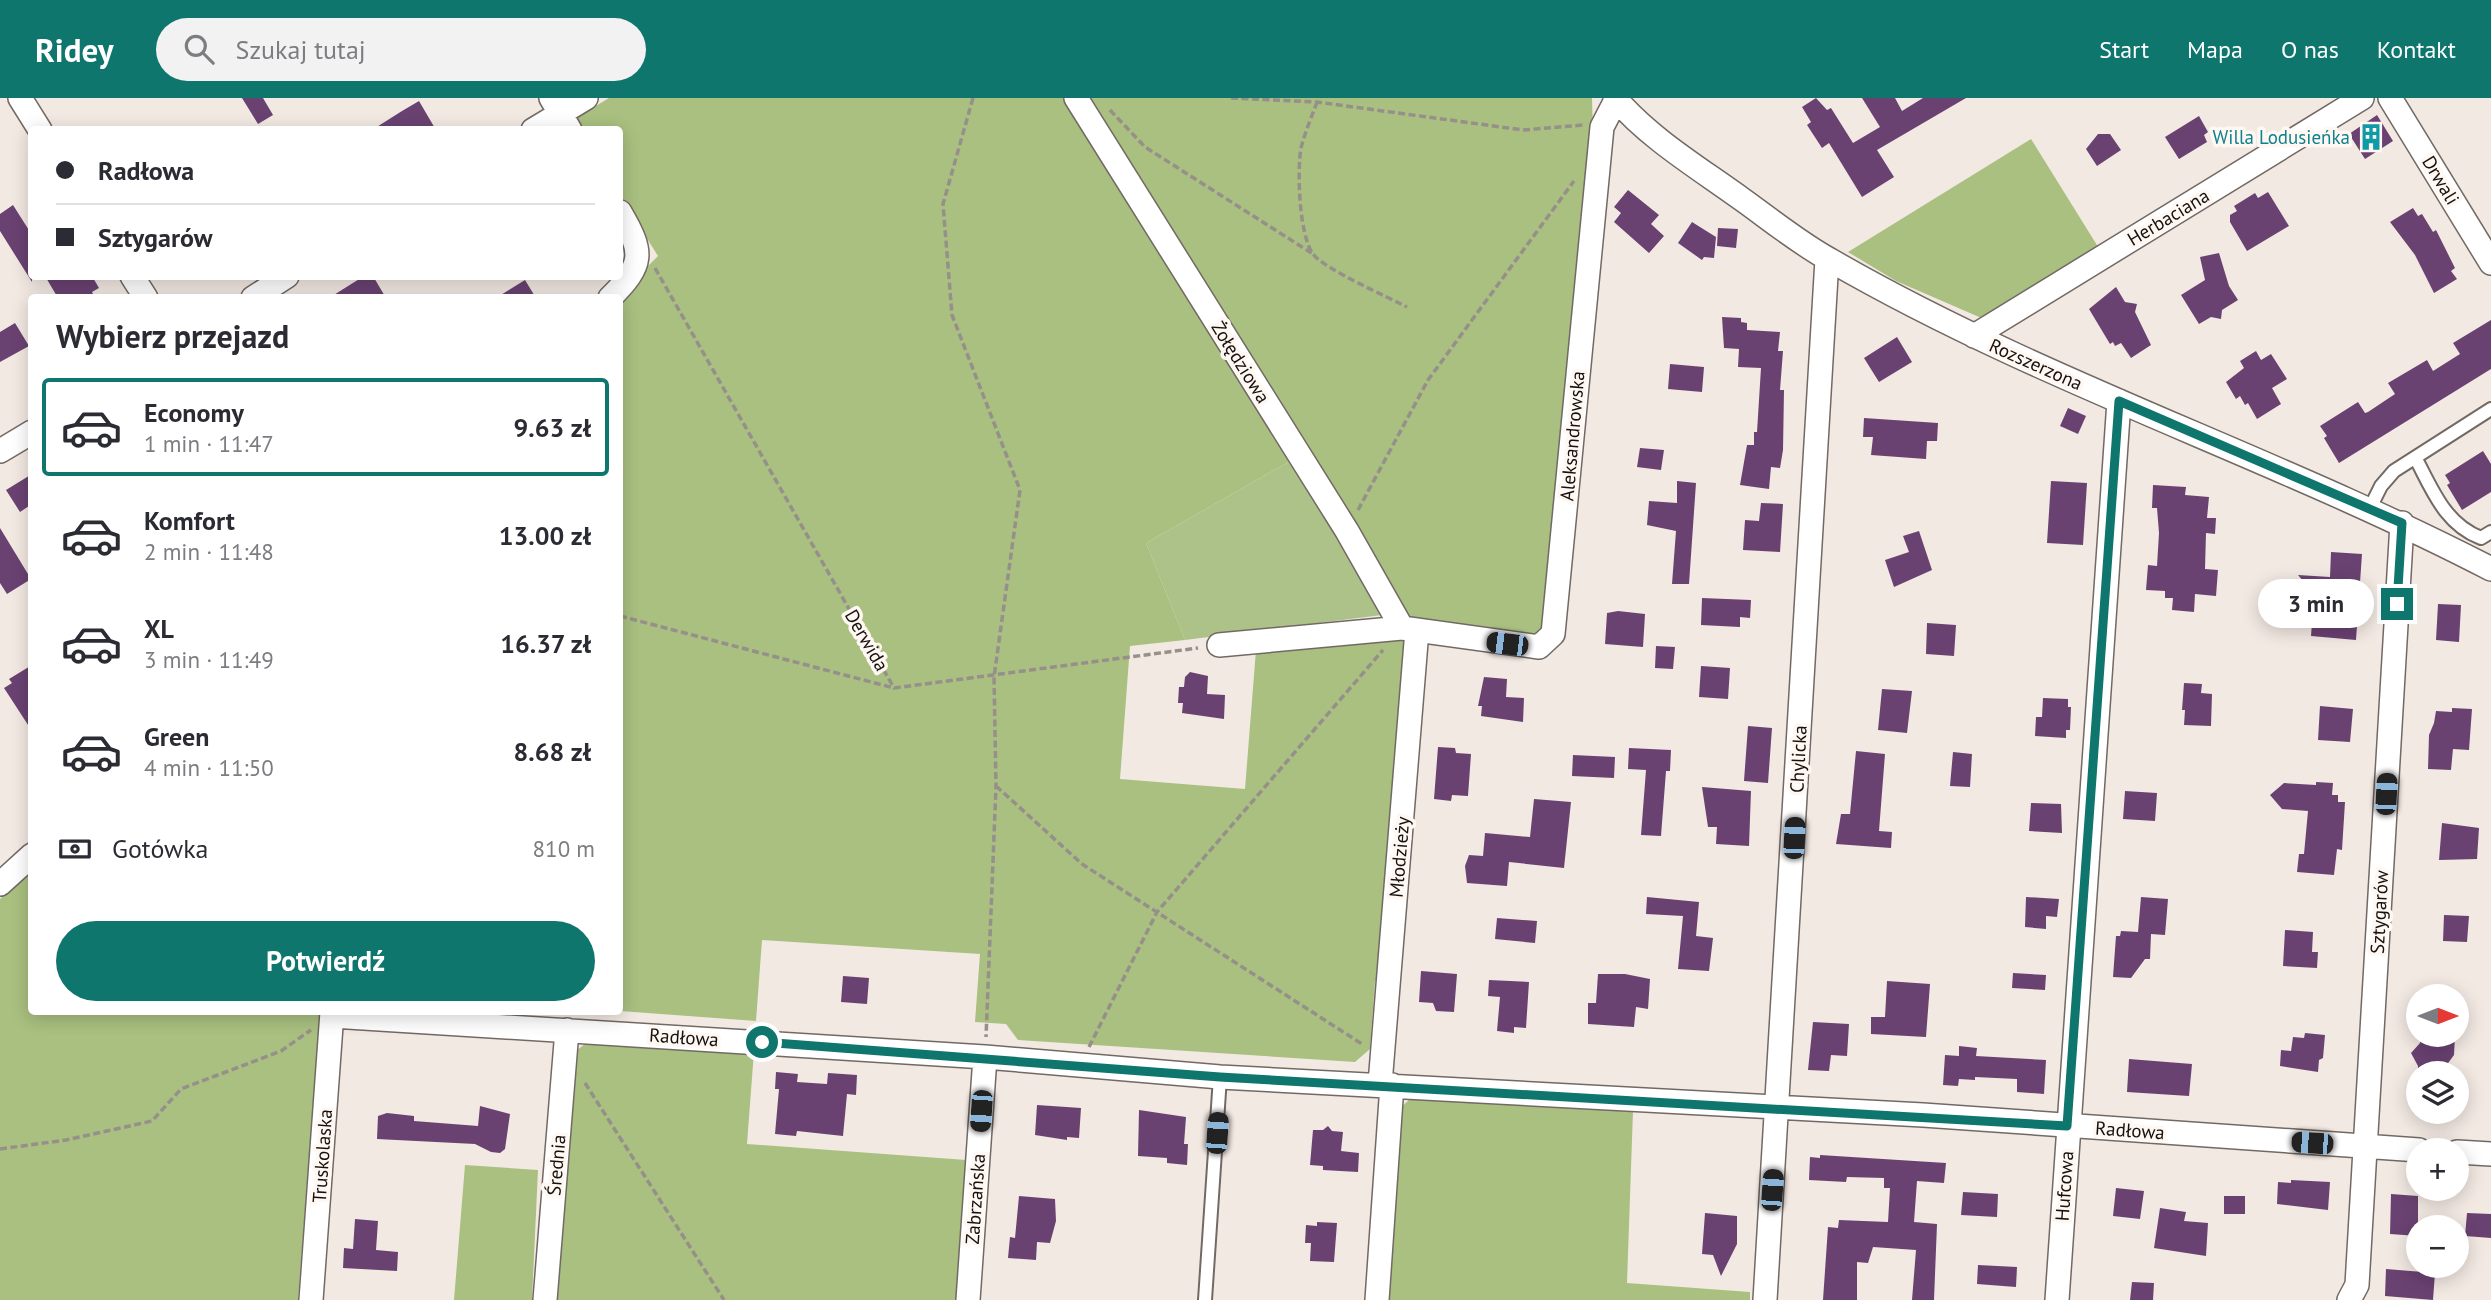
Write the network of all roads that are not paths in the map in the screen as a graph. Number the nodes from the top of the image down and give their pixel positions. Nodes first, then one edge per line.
1 (20, 98) edge
2 (586, 98) edge
3 (1076, 98) edge
4 (2362, 98) edge
5 (2390, 98) edge
6 (1615, 99) edge
7 (561, 114) edge
8 (38, 126) edge
9 (540, 126) edge
10 (623, 217) edge
11 (1827, 259) junction
12 (2491, 263) edge
13 (282, 280) edge
14 (259, 294) edge
15 (614, 294) edge
16 (1975, 336) junction
17 (2119, 401) junction
18 (2491, 409) edge
19 (28, 434) edge
20 (0, 451) edge
21 (2416, 459) junction
22 (2374, 500) dead end
23 (2402, 523) junction
24 (2491, 532) edge
25 (2491, 569) edge
26 (1410, 629) junction
27 (1219, 645) road end
28 (28, 859) edge
29 (0, 884) edge
30 (332, 1015) edge
31 (341, 1015) edge
32 (566, 1041) junction
33 (985, 1057) junction
34 (1220, 1077) junction
35 (1386, 1085) junction
36 (1778, 1107) junction
37 (2067, 1126) junction
38 (2366, 1146) junction
39 (2406, 1149) edge
40 (2469, 1153) edge
41 (2491, 1154) edge
42 (311, 1300) edge
43 (545, 1300) edge
44 (968, 1300) edge
45 (1205, 1300) edge
46 (1377, 1300) edge
47 (1765, 1300) edge
48 (2057, 1300) edge
49 (2349, 1300) edge

1 - 8 street
2 - 7 street
3 - 26 street, Żołędziowa
4 - 16 street, Herbaciana
5 - 12 street, Drwali
6 - 11 street, Rozszerzona
6 - 26 street, Aleksandrowska
7 - 9 street
10 - 15 street
11 - 16 street, Rozszerzona
11 - 36 street, Chylicka
13 - 14 street
16 - 17 street, Rozszerzona
17 - 23 street, Rozszerzona
17 - 37 street, Hufcowa
18 - 21 lane
19 - 20 street
21 - 22 lane
21 - 24 lane
23 - 25 street, Rozszerzona
23 - 38 street, Sztygarów
26 - 27 street
26 - 35 street, Młodzieży
28 - 29 street
30 - 42 street, Truskolaska
31 - 32 street, Radłowa
32 - 33 street, Radłowa
32 - 43 street, Średnia
33 - 34 street, Radłowa
33 - 44 street, Zabrzańska
34 - 35 street, Radłowa
34 - 45 lane
35 - 36 street, Radłowa
35 - 46 street, Młodzieży
36 - 37 street, Radłowa
36 - 47 street, Chylicka
37 - 38 street, Radłowa
37 - 48 street, Hufcowa
38 - 39 street, Radłowa
38 - 49 street, Sztygarów
40 - 41 street

